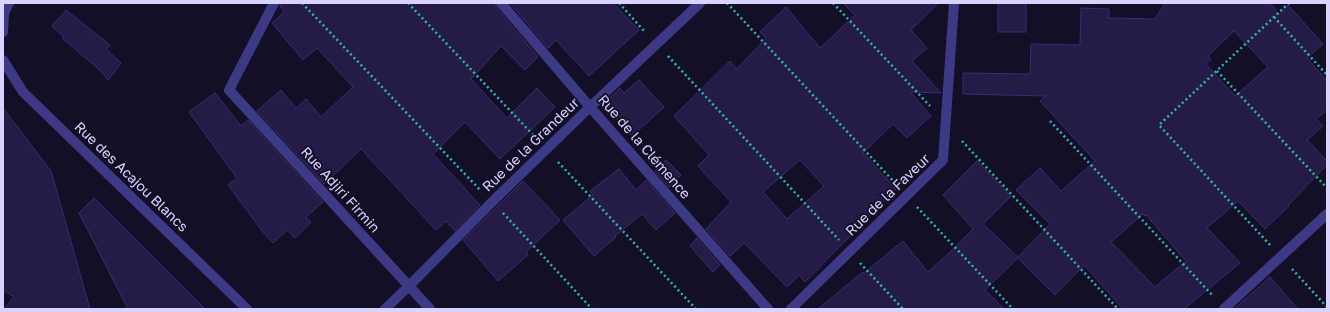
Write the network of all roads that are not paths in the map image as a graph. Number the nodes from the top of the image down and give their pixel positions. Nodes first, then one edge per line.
1 (9, 3) edge
2 (274, 3) edge
3 (501, 3) edge
4 (700, 3) edge
5 (954, 3) edge
6 (4, 12) edge
7 (3, 32) edge
8 (3, 60) edge
9 (590, 107) junction
10 (1327, 214) edge
11 (409, 286) junction
12 (247, 309) edge
13 (384, 309) edge
14 (430, 309) edge
15 (768, 309) edge
16 (791, 309) edge
17 (1224, 309) edge

1 - 6 street
2 - 11 street, Rue Adjiri Firmin
3 - 9 street, Rue de la Clémence
4 - 9 street, Rue de la Grandeur
5 - 16 street, Rue de la Faveur
6 - 7 street
8 - 12 street, Rue des Acajou Blancs
9 - 11 street, Rue de la Grandeur
9 - 15 street, Rue de la Clémence
10 - 17 street
11 - 13 street, Rue de la Grandeur
11 - 14 street, Rue Adjiri Firmin

